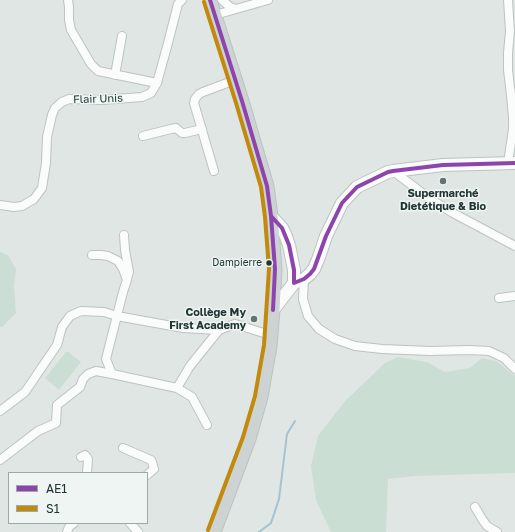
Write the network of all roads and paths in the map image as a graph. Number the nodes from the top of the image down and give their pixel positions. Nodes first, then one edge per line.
1 (68, 0) edge
2 (182, 0) edge
3 (210, 0) edge
4 (222, 0) edge
5 (268, 0) edge
6 (508, 0) edge
7 (236, 9) junction
8 (215, 15) junction
9 (122, 36) dead end
10 (114, 75) junction
11 (235, 80) junction
12 (157, 83) junction
13 (202, 129) junction
14 (143, 136) dead end
15 (511, 163) edge
16 (214, 171) dead end
17 (393, 171) junction
18 (0, 205) edge
19 (271, 216) junction
20 (124, 235) dead end
21 (515, 246) edge
22 (92, 255) dead end
23 (127, 280) junction
24 (299, 281) junction
25 (515, 296) edge
26 (499, 298) dead end
27 (273, 310) junction
28 (117, 316) junction
29 (219, 330) junction
30 (270, 335) junction
31 (515, 369) edge
32 (112, 374) junction
33 (176, 388) junction
34 (0, 411) edge
35 (207, 425) dead end
36 (123, 448) dead end
37 (81, 457) dead end
38 (0, 460) edge
39 (87, 472) edge
40 (148, 474) edge
41 (475, 507) dead end
42 (73, 524) edge
43 (131, 524) edge
44 (67, 532) edge
45 (138, 532) edge
46 (214, 532) edge
47 (496, 532) edge

1 - 10 street
2 - 12 street, Flair Unis
3 - 8 main road
4 - 7 street
5 - 7 street
6 - 15 street
7 - 8 street
8 - 11 main road
9 - 10 street
10 - 12 street
11 - 13 street
11 - 19 main road
12 - 18 street, Flair Unis
13 - 14 street
13 - 16 street
15 - 17 street
17 - 21 street
17 - 24 street
19 - 24 street
19 - 27 main road
20 - 23 street
22 - 23 street
23 - 28 street
24 - 27 street
24 - 31 street
25 - 26 street
27 - 30 main road
28 - 29 street
28 - 32 street
28 - 34 street
29 - 30 street
29 - 33 street
30 - 46 main road
32 - 33 street
32 - 38 street
33 - 35 street
36 - 40 street
37 - 39 street
41 - 47 street
42 - 44 street
43 - 45 street

